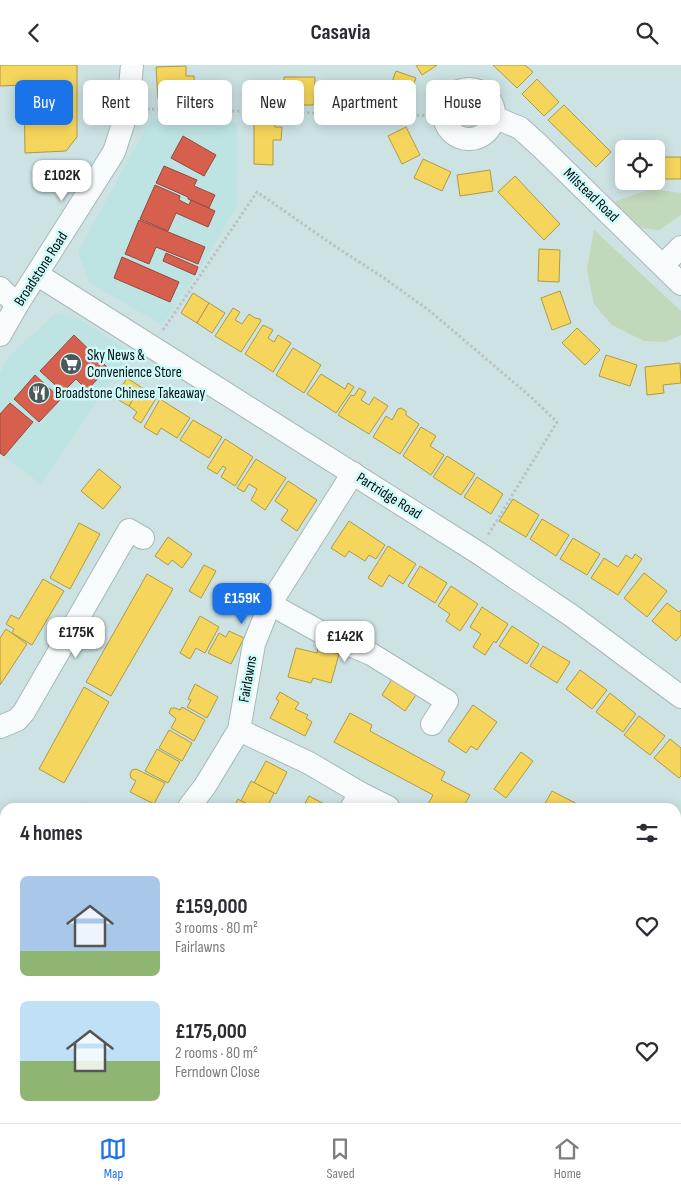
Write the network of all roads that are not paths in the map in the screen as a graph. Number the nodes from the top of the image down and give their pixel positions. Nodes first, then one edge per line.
1 (132, 65) edge
2 (494, 117) joint
3 (500, 120) edge
4 (681, 247) edge
5 (663, 265) junction
6 (38, 275) junction
7 (681, 284) edge
8 (0, 288) edge
9 (17, 305) junction
10 (0, 335) edge
11 (353, 473) junction
12 (142, 538) dead end
13 (270, 604) junction
14 (681, 697) edge
15 (432, 724) dead end
16 (0, 727) edge
17 (239, 730) junction
18 (356, 800) edge
19 (192, 803) edge
20 (370, 803) edge

1 - 6 street, Broadstone Road
2 - 2 street
3 - 5 street, Milstead Road
4 - 5 street
5 - 7 street, Milstead Road
6 - 9 street, Broadstone Road
6 - 11 street, Partridge Road
8 - 9 street
9 - 10 street, Broadstone Road
11 - 13 street, Fairlawns
11 - 14 street, Partridge Road
12 - 16 street
13 - 15 street
13 - 17 street, Fairlawns
17 - 18 street
17 - 19 street, Fairlawns
18 - 20 street

